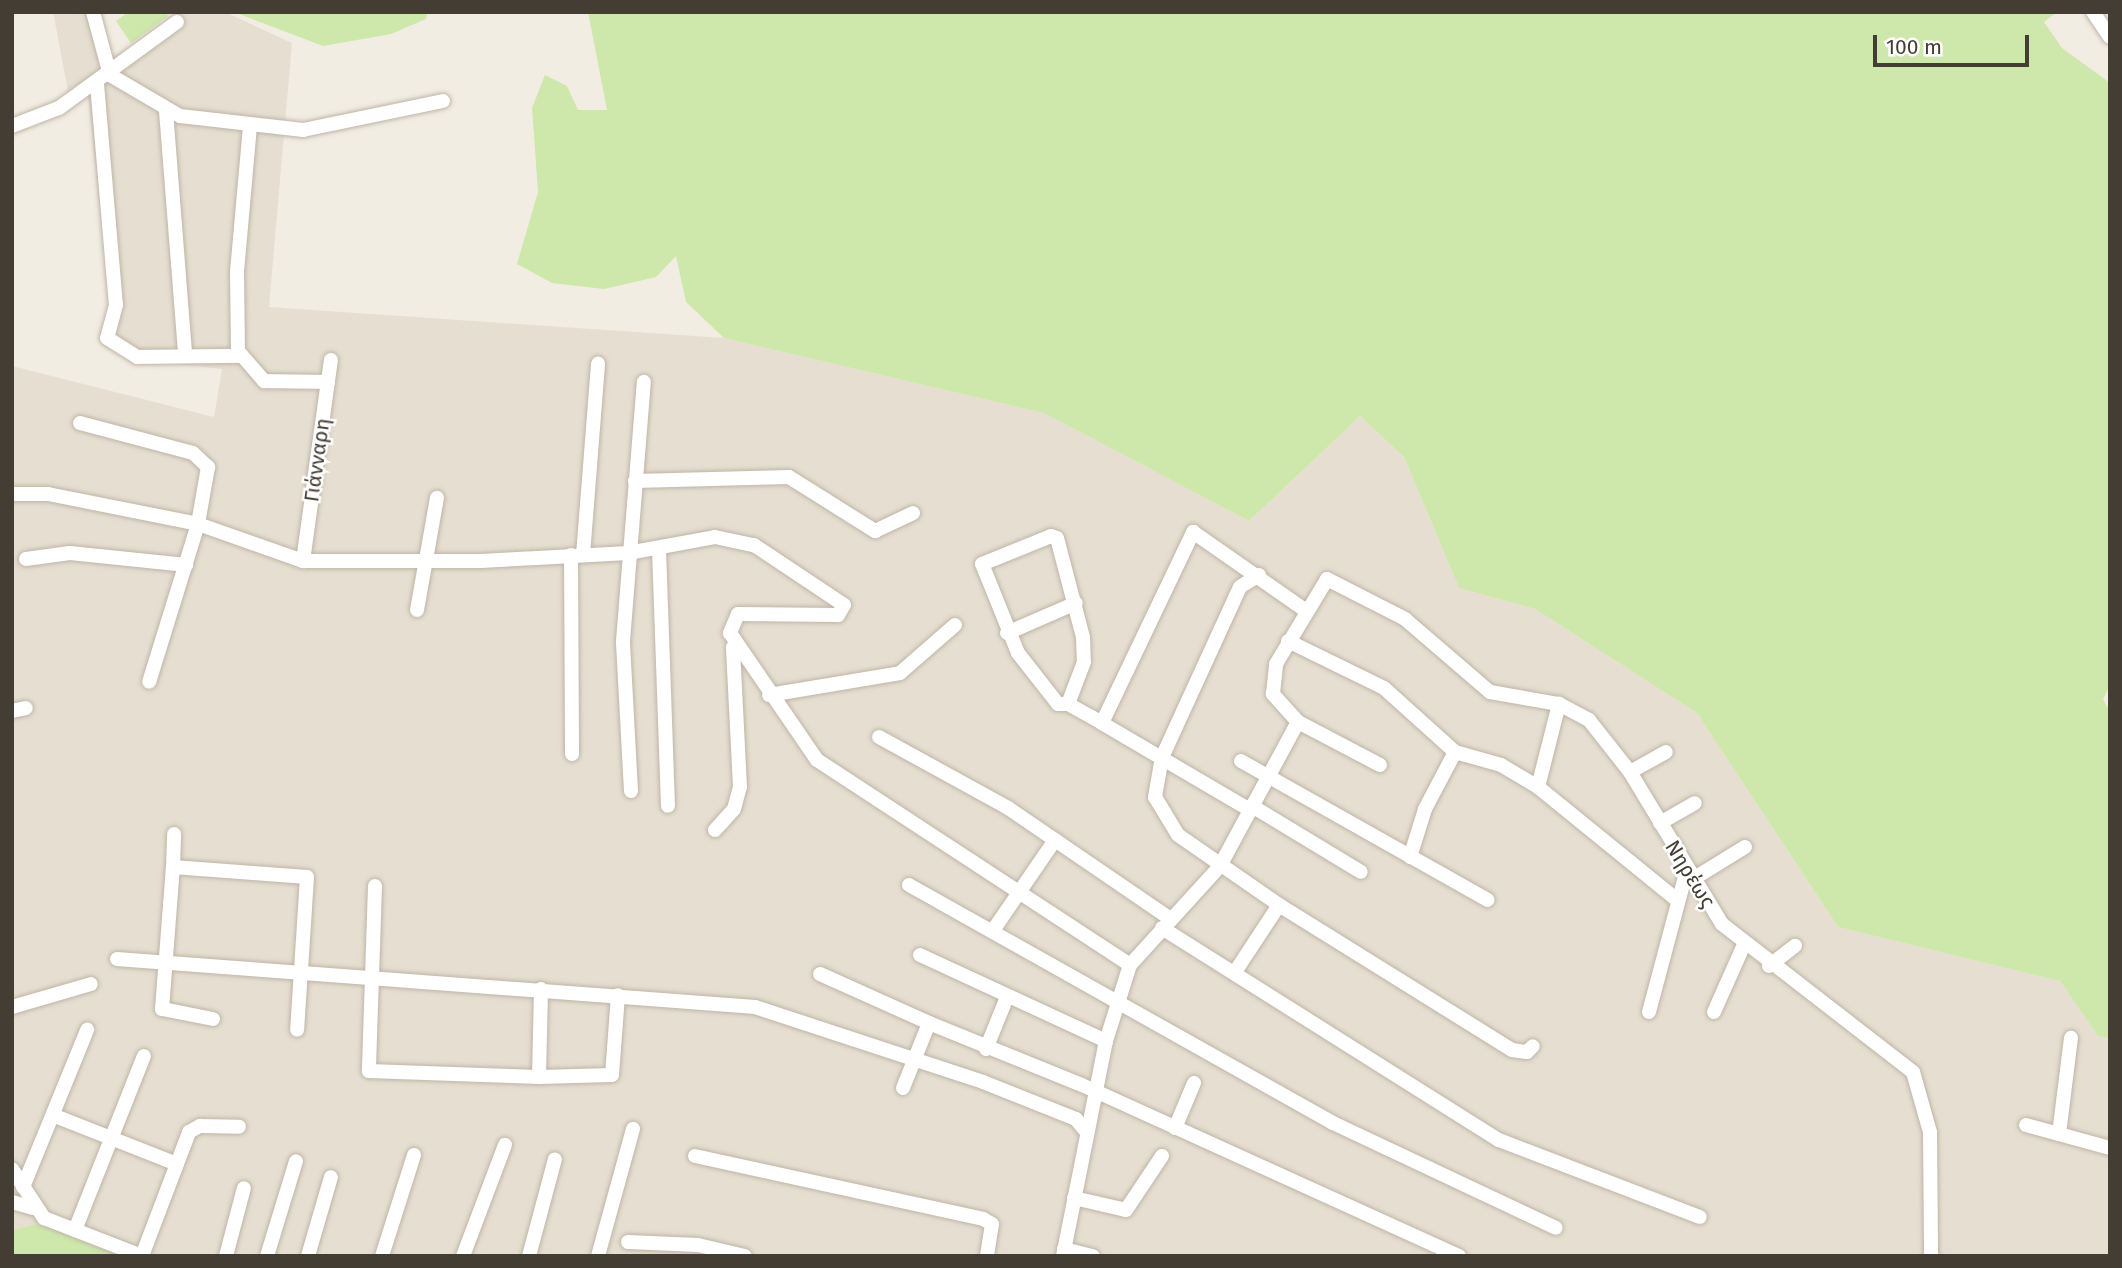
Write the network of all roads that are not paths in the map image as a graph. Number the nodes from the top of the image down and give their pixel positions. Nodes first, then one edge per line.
1 (93, 12) edge
2 (2093, 12) edge
3 (177, 22) dead end
4 (2110, 37) edge
5 (110, 75) junction
6 (97, 84) junction
7 (443, 101) dead end
8 (166, 111) junction
9 (12, 126) edge
10 (250, 126) junction
11 (185, 354) junction
12 (240, 356) junction
13 (331, 360) dead end
14 (598, 364) dead end
15 (328, 382) junction
16 (645, 383) dead end
17 (80, 423) dead end
18 (635, 481) junction
19 (12, 494) edge
20 (437, 498) dead end
21 (914, 513) dead end
22 (1053, 522) dead end
23 (198, 524) junction
24 (1057, 538) junction
25 (659, 549) junction
26 (628, 553) junction
27 (577, 555) junction
28 (26, 559) dead end
29 (303, 561) junction
30 (427, 562) junction
31 (186, 565) junction
32 (1259, 575) junction
33 (1076, 603) junction
34 (417, 610) dead end
35 (1305, 610) junction
36 (955, 625) dead end
37 (1006, 633) junction
38 (1288, 641) junction
39 (733, 646) junction
40 (149, 682) dead end
41 (769, 695) junction
42 (1068, 704) junction
43 (1559, 704) junction
44 (1298, 722) junction
45 (1102, 723) junction
46 (879, 737) dead end
47 (1455, 752) junction
48 (1666, 752) dead end
49 (572, 754) dead end
50 (1162, 757) junction
51 (1241, 761) dead end
52 (1380, 765) dead end
53 (1630, 772) junction
54 (1267, 776) junction
55 (1538, 787) junction
56 (631, 791) dead end
57 (1695, 803) dead end
58 (668, 806) dead end
59 (1251, 808) junction
60 (1660, 822) junction
61 (715, 830) dead end
62 (174, 834) dead end
63 (1055, 840) junction
64 (1745, 847) dead end
65 (1410, 857) junction
66 (1220, 866) junction
67 (173, 867) junction
68 (1361, 872) dead end
69 (1690, 874) junction
70 (909, 885) dead end
71 (375, 886) dead end
72 (1018, 891) junction
73 (1676, 899) junction
74 (1488, 900) dead end
75 (1279, 905) junction
76 (1167, 923) junction
77 (994, 929) junction
78 (1795, 946) dead end
79 (1743, 947) junction
80 (920, 955) dead end
81 (117, 958) dead end
82 (166, 964) junction
83 (1130, 965) junction
84 (1769, 966) junction
85 (1235, 972) junction
86 (820, 974) dead end
87 (300, 976) junction
88 (370, 980) junction
89 (92, 984) dead end
90 (541, 989) junction
91 (618, 995) junction
92 (1007, 997) junction
93 (1117, 997) junction
94 (12, 1007) edge
95 (1649, 1012) dead end
96 (1714, 1012) dead end
97 (213, 1020) dead end
98 (929, 1023) junction
99 (87, 1030) dead end
100 (297, 1030) dead end
101 (2071, 1038) dead end
102 (1106, 1041) junction
103 (1533, 1046) dead end
104 (986, 1049) junction
105 (145, 1056) dead end
106 (916, 1059) junction
107 (539, 1077) junction
108 (1194, 1083) dead end
109 (903, 1088) dead end
110 (1095, 1095) junction
111 (55, 1116) junction
112 (2026, 1125) dead end
113 (239, 1127) dead end
114 (1175, 1128) junction
115 (633, 1129) dead end
116 (1085, 1130) junction
117 (2059, 1134) junction
118 (113, 1138) junction
119 (505, 1145) dead end
120 (2110, 1148) edge
121 (414, 1155) dead end
122 (695, 1156) dead end
123 (1162, 1156) dead end
124 (555, 1159) dead end
125 (296, 1161) dead end
126 (177, 1164) junction
127 (12, 1169) edge
128 (331, 1177) dead end
129 (23, 1187) junction
130 (244, 1188) dead end
131 (1074, 1198) junction
132 (12, 1202) edge
133 (33, 1208) junction
134 (1700, 1217) dead end
135 (1556, 1227) dead end
136 (75, 1230) junction
137 (628, 1242) dead end
138 (679, 1250) edge
139 (1063, 1253) edge
140 (142, 1256) edge
141 (226, 1256) edge
142 (267, 1256) edge
143 (309, 1256) edge
144 (382, 1256) edge
145 (463, 1256) edge
146 (529, 1256) edge
147 (598, 1256) edge
148 (746, 1256) edge
149 (987, 1256) edge
150 (1093, 1256) edge
151 (1459, 1256) edge
152 (1931, 1256) edge

1 - 5 street
2 - 4 street
3 - 5 street
5 - 6 street
5 - 8 street
6 - 9 street
6 - 11 street
7 - 10 street
8 - 10 street
8 - 11 street
10 - 12 street
11 - 12 street
12 - 15 street
13 - 15 street, Γιάνναρη
14 - 27 street
15 - 29 street, Γιάνναρη
16 - 18 street
17 - 23 street
18 - 21 street
18 - 26 street
19 - 23 street
20 - 30 street
22 - 24 street
23 - 29 street
23 - 31 street
24 - 33 street
24 - 37 street
25 - 26 street
25 - 39 street
25 - 58 street
26 - 27 street
26 - 56 street
27 - 30 street
27 - 49 street
28 - 31 street
29 - 30 street
30 - 34 street
31 - 40 street
32 - 35 street
32 - 45 street
32 - 50 street
33 - 37 street
33 - 42 street
35 - 38 street
35 - 43 street, Νηρέως
36 - 41 street
37 - 42 street
38 - 44 street
38 - 47 street
39 - 41 street
39 - 61 street
41 - 72 street
42 - 45 street
43 - 53 street, Νηρέως
43 - 55 street
44 - 52 street
44 - 54 street
45 - 50 street
46 - 63 street
47 - 55 street
47 - 65 street
48 - 53 street
50 - 59 street
50 - 66 street
51 - 54 street
53 - 60 street, Νηρέως
54 - 59 street
54 - 65 street
55 - 73 street
57 - 60 street
59 - 66 street
59 - 68 street
60 - 69 street, Νηρέως
62 - 67 street
63 - 72 street
63 - 76 street
64 - 69 street
65 - 74 street
66 - 75 street
66 - 76 street
67 - 82 street
67 - 87 street
69 - 73 street
69 - 79 street, Νηρέως
70 - 77 street
71 - 88 street
72 - 77 street
72 - 83 street
73 - 95 street
75 - 85 street
75 - 103 street
76 - 83 street
76 - 85 street
77 - 93 street
78 - 84 street
79 - 84 street, Νηρέως
79 - 96 street
80 - 92 street
81 - 82 street
82 - 87 street
82 - 97 street
83 - 93 street
84 - 152 street, Νηρέως
85 - 134 street
86 - 98 street
87 - 88 street
87 - 100 street
88 - 90 street
88 - 107 street
89 - 94 street
90 - 91 street
90 - 107 street
91 - 106 street
91 - 107 street
92 - 102 street
92 - 104 street
93 - 102 street
93 - 135 street
98 - 104 street
98 - 106 street
99 - 111 street
101 - 117 street
102 - 110 street
104 - 110 street
105 - 118 street
106 - 109 street
106 - 116 street
108 - 114 street
110 - 114 street
110 - 116 street
111 - 118 street
111 - 129 street
112 - 117 street
113 - 126 street
114 - 151 street
115 - 147 street
116 - 131 street
117 - 120 street
118 - 126 street
118 - 136 street
119 - 145 street
121 - 144 street
122 - 149 street
123 - 131 street
124 - 146 street
125 - 142 street
126 - 140 street
127 - 129 street
128 - 143 street
129 - 133 street
130 - 141 street
131 - 139 street
132 - 133 street
133 - 136 street
136 - 140 street
137 - 138 street
138 - 148 street
139 - 150 street

